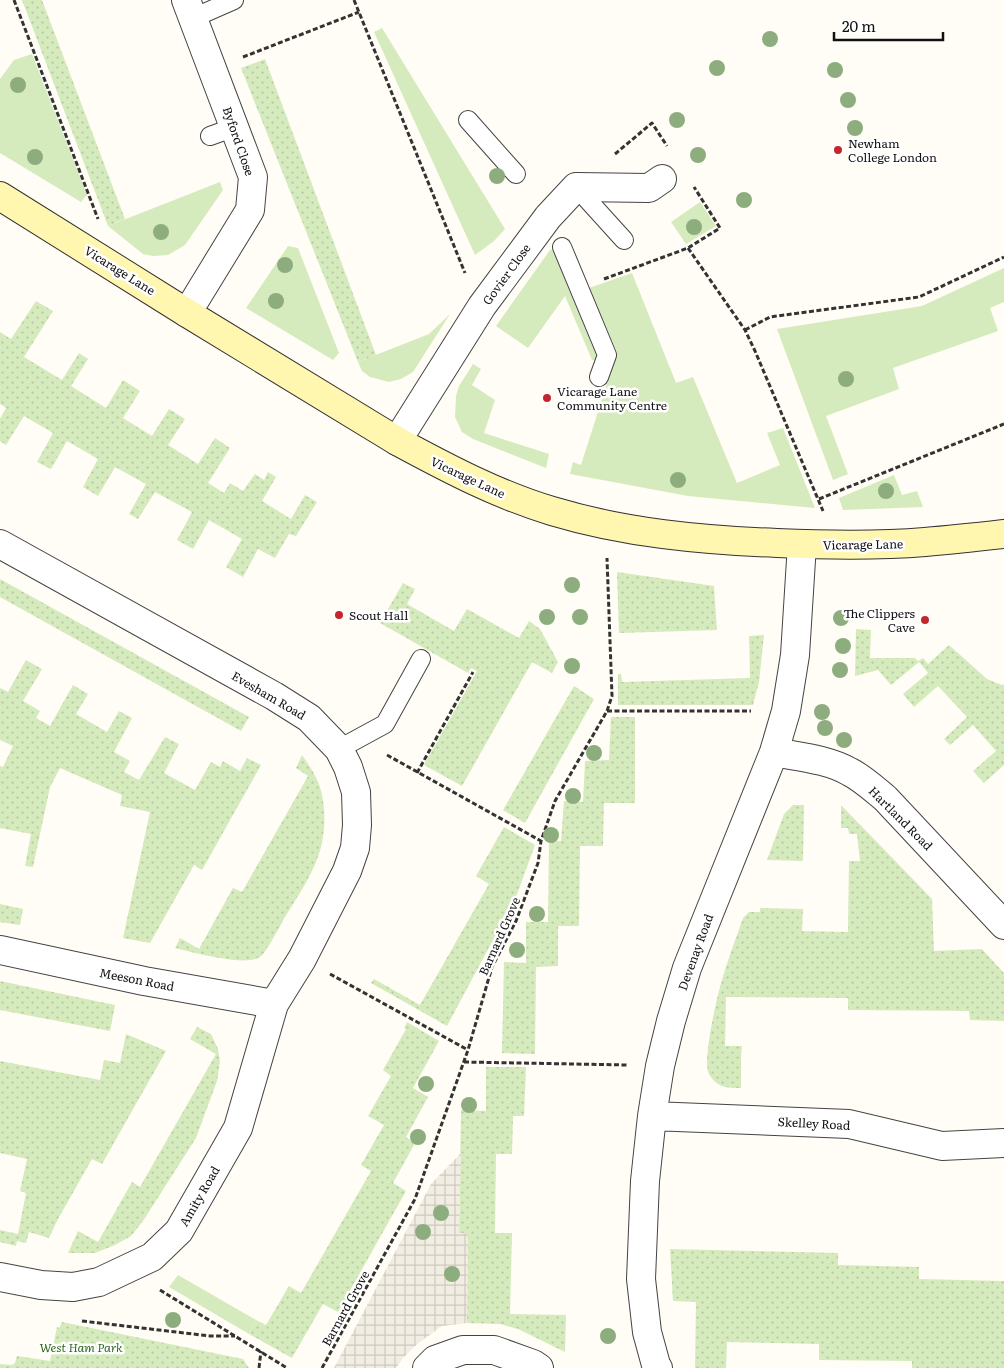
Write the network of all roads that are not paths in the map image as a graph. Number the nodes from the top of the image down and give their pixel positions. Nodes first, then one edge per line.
1 (234, 0) edge
2 (190, 9) edge
3 (468, 120) dead end
4 (516, 174) dead end
5 (662, 179) dead end
6 (576, 187) junction
7 (0, 196) edge
8 (624, 240) dead end
9 (562, 248) dead end
10 (187, 313) junction
11 (599, 377) dead end
12 (397, 441) junction
13 (1004, 534) edge
14 (0, 544) edge
15 (802, 544) junction
16 (421, 659) dead end
17 (774, 752) junction
18 (343, 758) junction
19 (1004, 925) edge
20 (0, 950) edge
21 (274, 1004) junction
22 (652, 1116) junction
23 (1004, 1143) edge
24 (0, 1277) edge
25 (654, 1367) edge
26 (427, 1368) edge
27 (540, 1368) edge

1 - 2 lane, Byford Close
2 - 10 street, Byford Close
3 - 4 lane
5 - 6 street
6 - 8 lane
6 - 12 street, Govier Close
7 - 10 main road, Vicarage Lane
9 - 11 lane
10 - 12 main road, Vicarage Lane
12 - 15 main road, Vicarage Lane
13 - 15 main road, Vicarage Lane
14 - 18 street, Evesham Road
15 - 17 street, Devenay Road
16 - 18 lane
17 - 19 street, Hartland Road
17 - 22 street, Devenay Road
18 - 21 street, Evesham Road
20 - 21 street, Meeson Road
21 - 24 street, Amity Road
22 - 23 street, Skelley Road
22 - 25 street, Devenay Road
26 - 27 street

